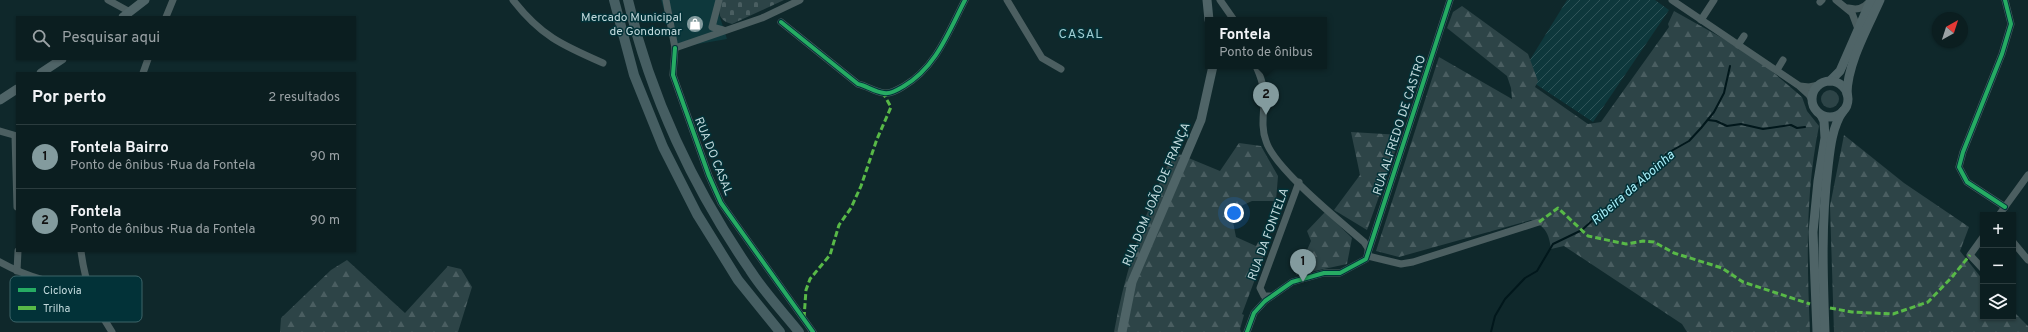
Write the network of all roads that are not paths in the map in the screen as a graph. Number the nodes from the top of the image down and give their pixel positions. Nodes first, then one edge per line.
1 (108, 0) edge
2 (145, 0) edge
3 (173, 0) edge
4 (512, 0) edge
5 (614, 0) edge
6 (628, 0) edge
7 (666, 0) edge
8 (718, 0) edge
9 (800, 0) edge
10 (965, 0) edge
11 (1007, 0) edge
12 (1207, 0) edge
13 (1220, 0) edge
14 (1450, 0) edge
15 (1672, 0) edge
16 (1714, 0) edge
17 (1836, 0) edge
18 (1880, 0) edge
19 (2005, 0) edge
20 (1870, 1) edge
21 (1848, 8) junction
22 (126, 14) edge
23 (166, 16) edge
24 (1209, 17) edge
25 (1232, 17) edge
26 (1701, 20) junction
27 (781, 22) dead end
28 (1858, 29) junction
29 (723, 30) junction
30 (1744, 36) dead end
31 (1738, 45) junction
32 (675, 48) junction
33 (60, 60) edge
34 (148, 60) edge
35 (1783, 60) dead end
36 (603, 63) dead end
37 (1061, 69) dead end
38 (1212, 69) edge
39 (1257, 69) edge
40 (1777, 70) junction
41 (42, 72) edge
42 (144, 72) edge
43 (1830, 81) junction
44 (1798, 85) junction
45 (1819, 85) junction
46 (16, 90) edge
47 (1847, 95) junction
48 (0, 100) edge
49 (1812, 100) junction
50 (1843, 111) junction
51 (1821, 114) junction
52 (0, 131) edge
53 (16, 136) edge
54 (2028, 175) edge
55 (1299, 182) junction
56 (2004, 207) junction
57 (2001, 212) edge
58 (1540, 222) dead end
59 (1375, 232) junction
60 (1357, 236) junction
61 (1980, 241) edge
62 (2016, 246) edge
63 (18, 252) edge
64 (82, 252) edge
65 (1368, 256) junction
66 (2028, 260) edge
67 (0, 262) edge
68 (1980, 266) edge
69 (17, 271) junction
70 (35, 276) edge
71 (86, 276) edge
72 (1270, 296) junction
73 (106, 322) edge
74 (112, 332) edge
75 (780, 332) edge
76 (799, 332) edge
77 (813, 332) edge
78 (1122, 332) edge
79 (1247, 332) edge
80 (1817, 332) edge
81 (1825, 332) edge

1 - 22 street
2 - 22 main road
3 - 23 street
4 - 36 street
5 - 75 highway
6 - 76 highway
7 - 32 street, RUA DO CASAL
8 - 29 street
9 - 29 street
10 - 27 street
11 - 37 street
12 - 24 main road
13 - 25 street
14 - 59 street, RUA ALFREDO DE CASTRO
15 - 26 street
16 - 26 street
17 - 21 street
18 - 47 main road
19 - 56 street
20 - 21 street
20 - 28 main road
21 - 28 street
26 - 31 street
28 - 43 main road
29 - 32 street
30 - 31 street
31 - 40 street
32 - 77 street, RUA DO CASAL
33 - 41 main road
34 - 42 street
35 - 40 street
38 - 78 main road, RUA DOM JOÃO DE FRANÇA
39 - 55 street, RUA DA FONTELA
40 - 44 street
43 - 45 main road
43 - 47 main road
44 - 45 street
44 - 49 street
45 - 49 main road
46 - 48 main road
47 - 50 main road
49 - 51 main road
50 - 51 main road
50 - 81 main road
51 - 80 main road
52 - 53 street
54 - 56 street
55 - 60 street
55 - 72 street, RUA DA FONTELA
56 - 57 street
58 - 65 street
59 - 60 street
59 - 65 street, RUA ALFREDO DE CASTRO
60 - 65 street
61 - 68 street
62 - 66 street
63 - 69 street
64 - 71 street
65 - 72 street
67 - 69 street
69 - 70 street
72 - 79 street
73 - 74 street

